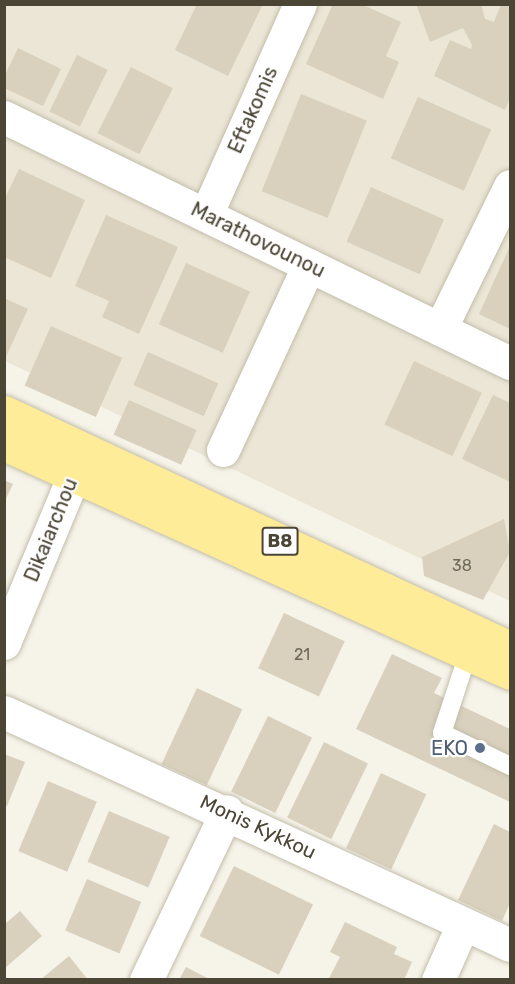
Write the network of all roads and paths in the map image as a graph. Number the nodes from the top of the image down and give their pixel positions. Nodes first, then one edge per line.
1 (300, 4) edge
2 (4, 117) edge
3 (510, 186) edge
4 (206, 215) junction
5 (309, 265) junction
6 (440, 329) junction
7 (510, 363) edge
8 (4, 412) edge
9 (4, 444) edge
10 (223, 450) dead end
11 (79, 463) junction
12 (4, 643) edge
13 (510, 648) edge
14 (468, 654) junction
15 (510, 673) edge
16 (4, 712) edge
17 (510, 766) edge
18 (227, 811) junction
19 (463, 924) junction
20 (510, 945) edge
21 (146, 980) edge
22 (438, 980) edge

1 - 4 street, Eftakomis
2 - 4 street, Marathovounou
3 - 6 street
4 - 5 street, Marathovounou
5 - 6 street, Marathovounou
5 - 10 street
6 - 7 street, Marathovounou
8 - 11 main road, B8
9 - 11 main road
11 - 12 street, Dikaiarchou
11 - 13 main road, B8
11 - 14 main road
14 - 15 main road
14 - 17 lane
16 - 18 street, Monis Kykkou
18 - 19 street, Monis Kykkou
18 - 21 street
19 - 20 street, Monis Kykkou
19 - 22 street

